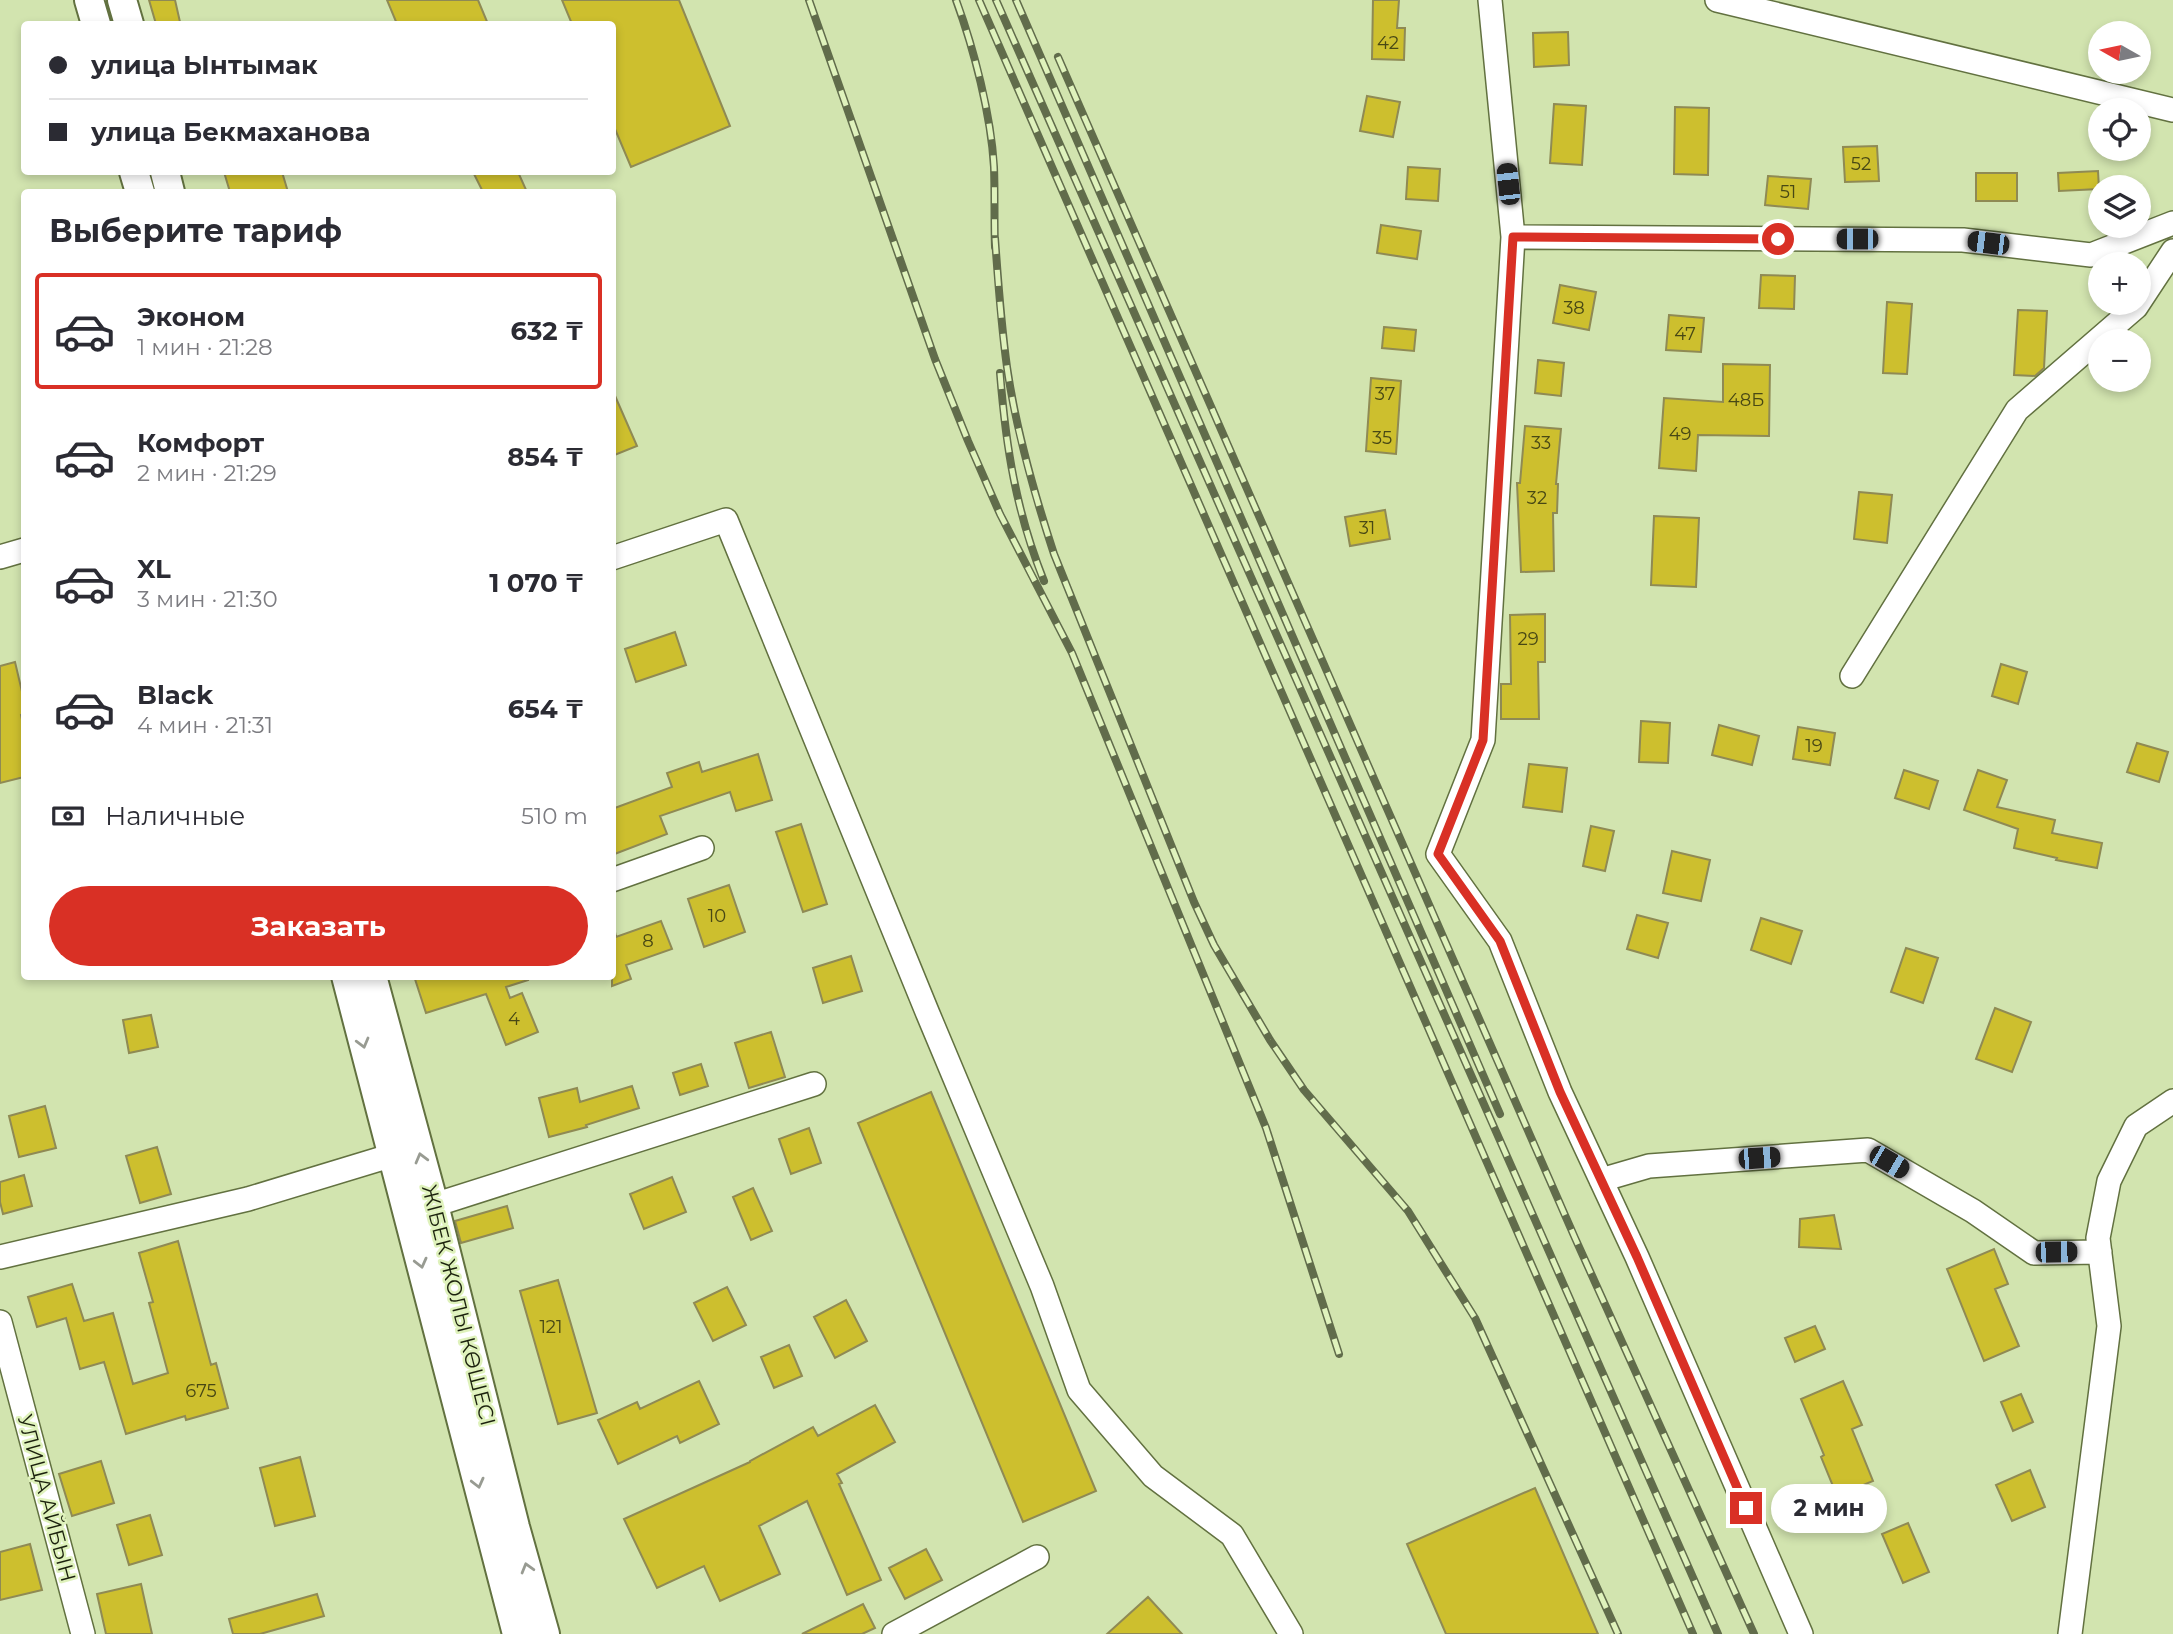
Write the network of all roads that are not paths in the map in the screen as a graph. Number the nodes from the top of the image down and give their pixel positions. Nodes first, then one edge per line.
1 (89, 0) edge
2 (122, 0) edge
3 (1490, 0) edge
4 (1717, 0) edge
5 (95, 21) edge
6 (128, 21) edge
7 (2173, 110) edge
8 (2173, 223) edge
9 (1513, 237) junction
10 (2173, 251) edge
11 (21, 551) edge
12 (0, 556) edge
13 (616, 557) edge
14 (1852, 676) dead end
15 (702, 848) dead end
16 (616, 879) edge
17 (347, 980) edge
18 (373, 980) edge
19 (814, 1084) dead end
20 (2173, 1101) edge
21 (393, 1155) junction
22 (1601, 1180) junction
23 (434, 1205) junction
24 (2100, 1252) junction
25 (0, 1257) edge
26 (0, 1322) edge
27 (1037, 1557) dead end
28 (83, 1634) edge
29 (517, 1634) edge
30 (545, 1634) edge
31 (894, 1634) edge
32 (1291, 1634) edge
33 (1801, 1634) edge
34 (2070, 1634) edge

1 - 5 main road
2 - 6 main road
3 - 9 street
4 - 7 street
8 - 9 street
9 - 22 street
10 - 14 street
11 - 12 street
13 - 32 street
15 - 16 street
17 -> 21 main road, ЖІБЕК ЖОЛЫ КӨШЕСІ
23 -> 18 main road, ЖІБЕК ЖОЛЫ КӨШЕСІ
19 - 23 street
20 - 24 street
21 - 25 street
21 -> 29 main road, ЖІБЕК ЖОЛЫ КӨШЕСІ
22 - 24 street
22 - 33 street
30 -> 23 main road, ЖІБЕК ЖОЛЫ КӨШЕСІ
24 - 34 street
26 - 28 street, УЛИЦА АЙБЫН
27 - 31 street

